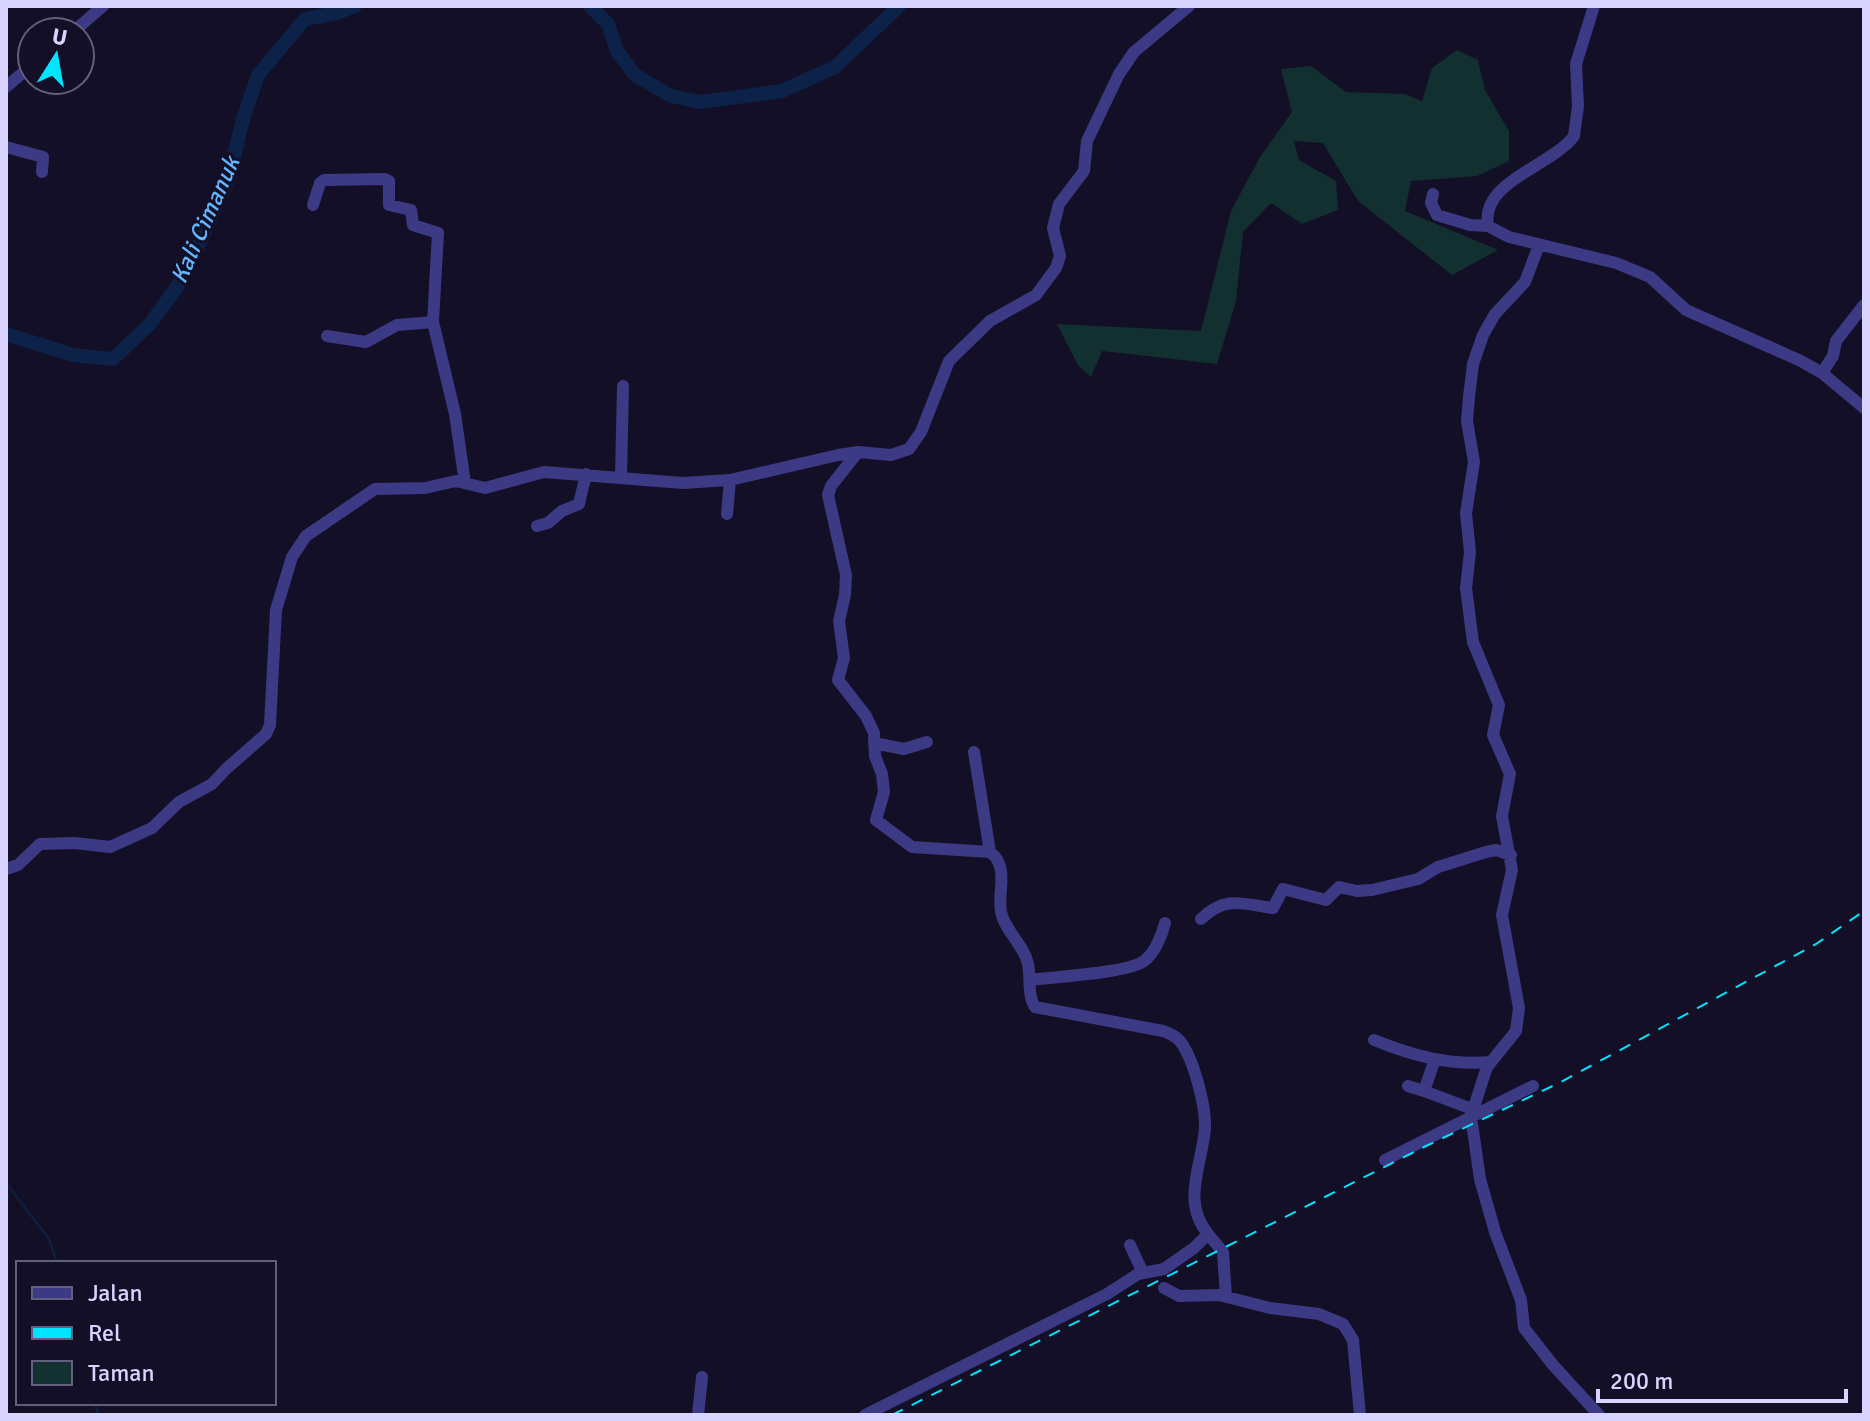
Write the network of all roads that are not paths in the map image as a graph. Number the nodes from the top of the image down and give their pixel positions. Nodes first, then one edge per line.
1 (1189, 6) edge
2 (1594, 6) edge
3 (6, 147) edge
4 (42, 172) dead end
5 (1433, 194) dead end
6 (313, 205) dead end
7 (1498, 232) junction
8 (1539, 245) junction
9 (1864, 305) edge
10 (433, 322) junction
11 (327, 336) dead end
12 (1822, 373) junction
13 (623, 386) dead end
14 (1864, 408) edge
15 (858, 452) junction
16 (586, 474) junction
17 (621, 477) junction
18 (730, 480) junction
19 (465, 483) junction
20 (727, 514) dead end
21 (537, 526) dead end
22 (927, 742) dead end
23 (874, 743) junction
24 (974, 752) dead end
25 (990, 852) junction
26 (1511, 855) junction
27 (6, 869) edge
28 (1201, 919) dead end
29 (1165, 923) dead end
30 (1030, 980) junction
31 (1374, 1040) dead end
32 (1435, 1059) junction
33 (1490, 1062) junction
34 (1408, 1086) dead end
35 (1533, 1086) dead end
36 (1424, 1091) junction
37 (1472, 1112) junction
38 (1385, 1160) dead end
39 (1208, 1234) junction
40 (1130, 1245) dead end
41 (1143, 1273) junction
42 (1164, 1288) dead end
43 (1226, 1297) junction
44 (702, 1377) dead end
45 (698, 1415) edge
46 (865, 1415) edge
47 (1360, 1415) edge
48 (1599, 1415) edge

1 - 15 street
2 - 7 street
3 - 4 street
5 - 7 street
6 - 10 street
7 - 8 street
8 - 12 street
8 - 26 street
9 - 12 street
10 - 11 street
10 - 19 street
12 - 14 street
13 - 17 street
15 - 18 street
15 - 23 street
16 - 17 street
16 - 19 street
16 - 21 street
17 - 18 street
18 - 20 street
19 - 27 street
22 - 23 street
23 - 25 street
24 - 25 street
25 - 30 street
26 - 28 street
26 - 33 street
29 - 30 street
30 - 39 street
31 - 32 street
32 - 33 street
32 - 36 street
33 - 37 street
34 - 36 street
35 - 37 street
36 - 37 street
37 - 38 street
37 - 48 street
39 - 41 street
39 - 43 street
40 - 41 street
41 - 46 street
42 - 43 street
43 - 47 street
44 - 45 street

